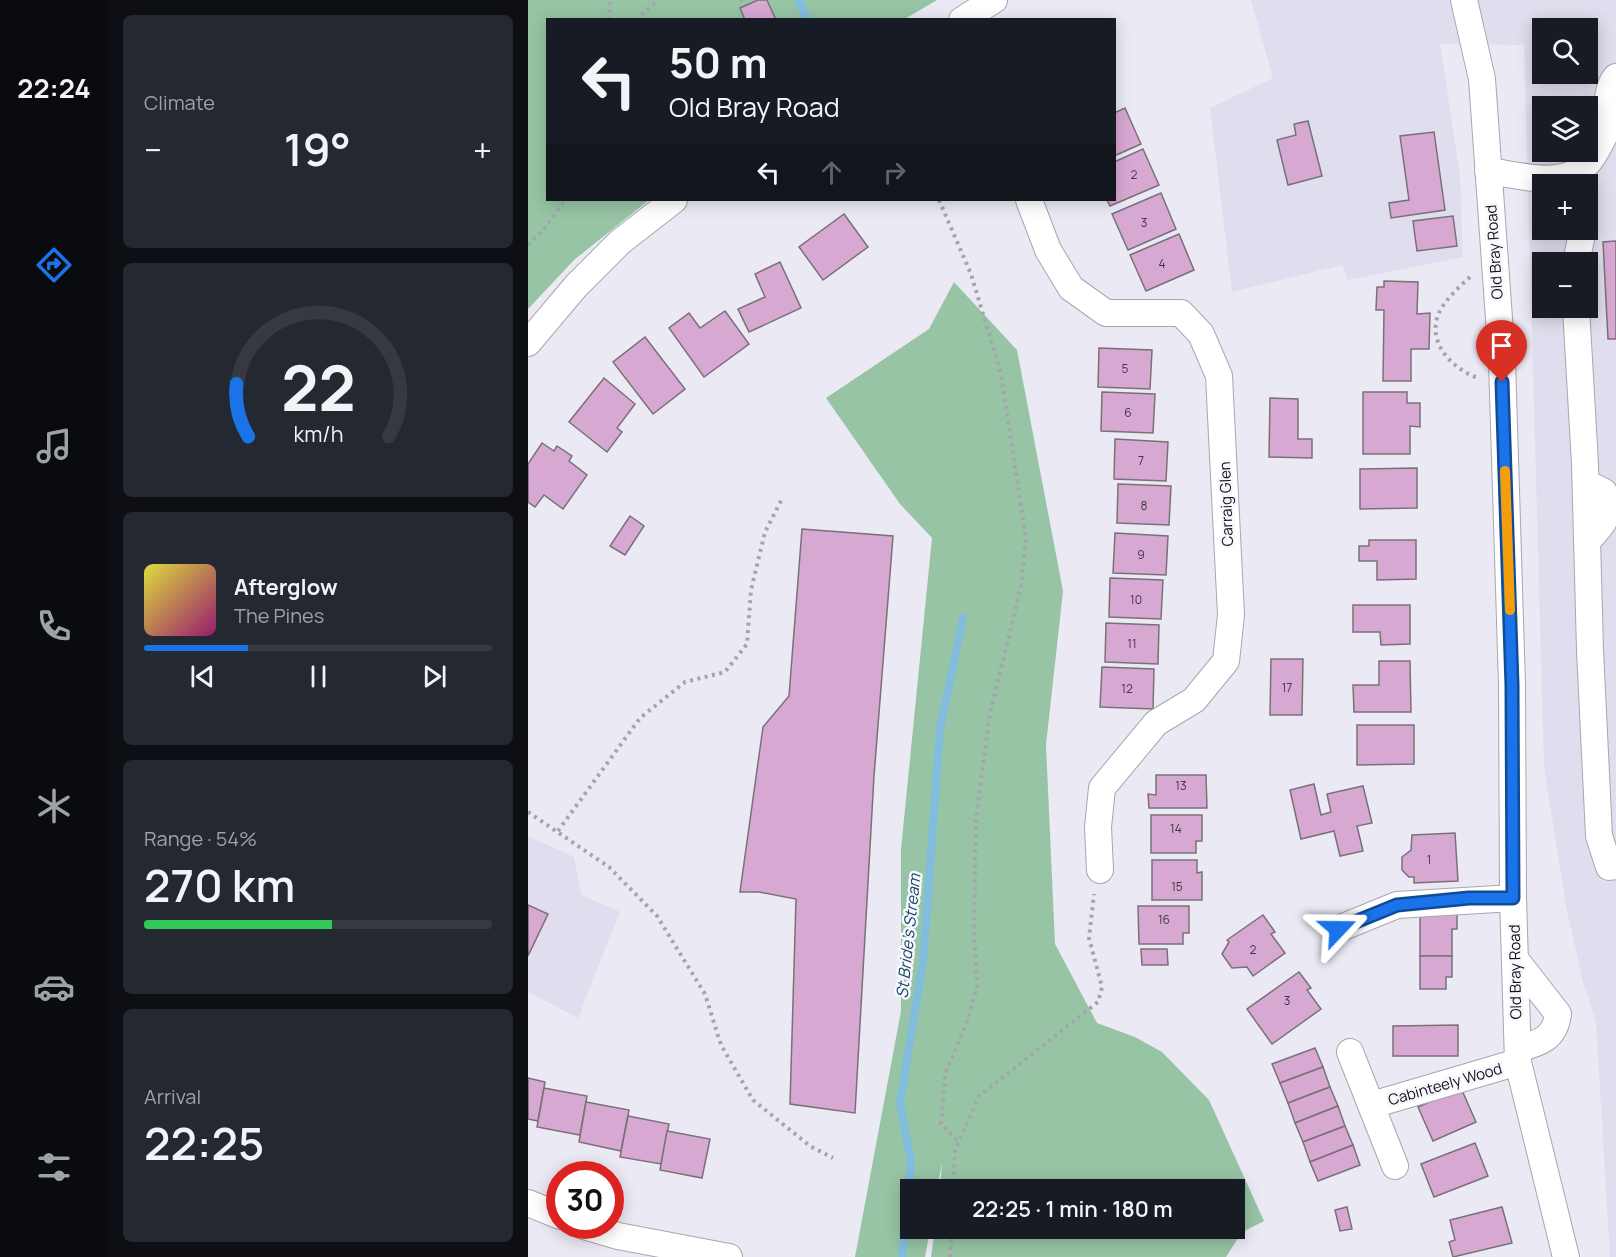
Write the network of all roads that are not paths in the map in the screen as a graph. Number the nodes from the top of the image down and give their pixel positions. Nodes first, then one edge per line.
1 (994, 0) edge
2 (1464, 0) edge
3 (965, 18) edge
4 (1616, 76) edge
5 (1488, 171) junction
6 (1581, 174) edge
7 (1532, 176) edge
8 (674, 201) edge
9 (1029, 201) edge
10 (1577, 318) edge
11 (528, 343) edge
12 (1616, 866) edge
13 (1100, 870) road end
14 (1513, 898) junction
15 (1338, 929) dead end
16 (1516, 960) junction
17 (1350, 1052) dead end
18 (1518, 1056) junction
19 (1372, 1105) junction
20 (1395, 1166) dead end
21 (528, 1203) edge
22 (546, 1210) edge
23 (616, 1246) edge
24 (729, 1257) edge
25 (1566, 1257) edge

1 - 3 street
2 - 5 street, Old Bray Road
4 - 6 street
5 - 7 street
5 - 14 street, Old Bray Road
8 - 11 street
9 - 13 street, Carraig Glen
10 - 12 street
14 - 15 street
14 - 16 street, Old Bray Road
16 - 18 street, Old Bray Road
16 - 18 street, Cabinteely Wood
17 - 19 street, Cabinteely Wood
18 - 19 street, Cabinteely Wood
18 - 25 street, Old Bray Road
19 - 20 street, Cabinteely Wood
21 - 22 street
23 - 24 street

